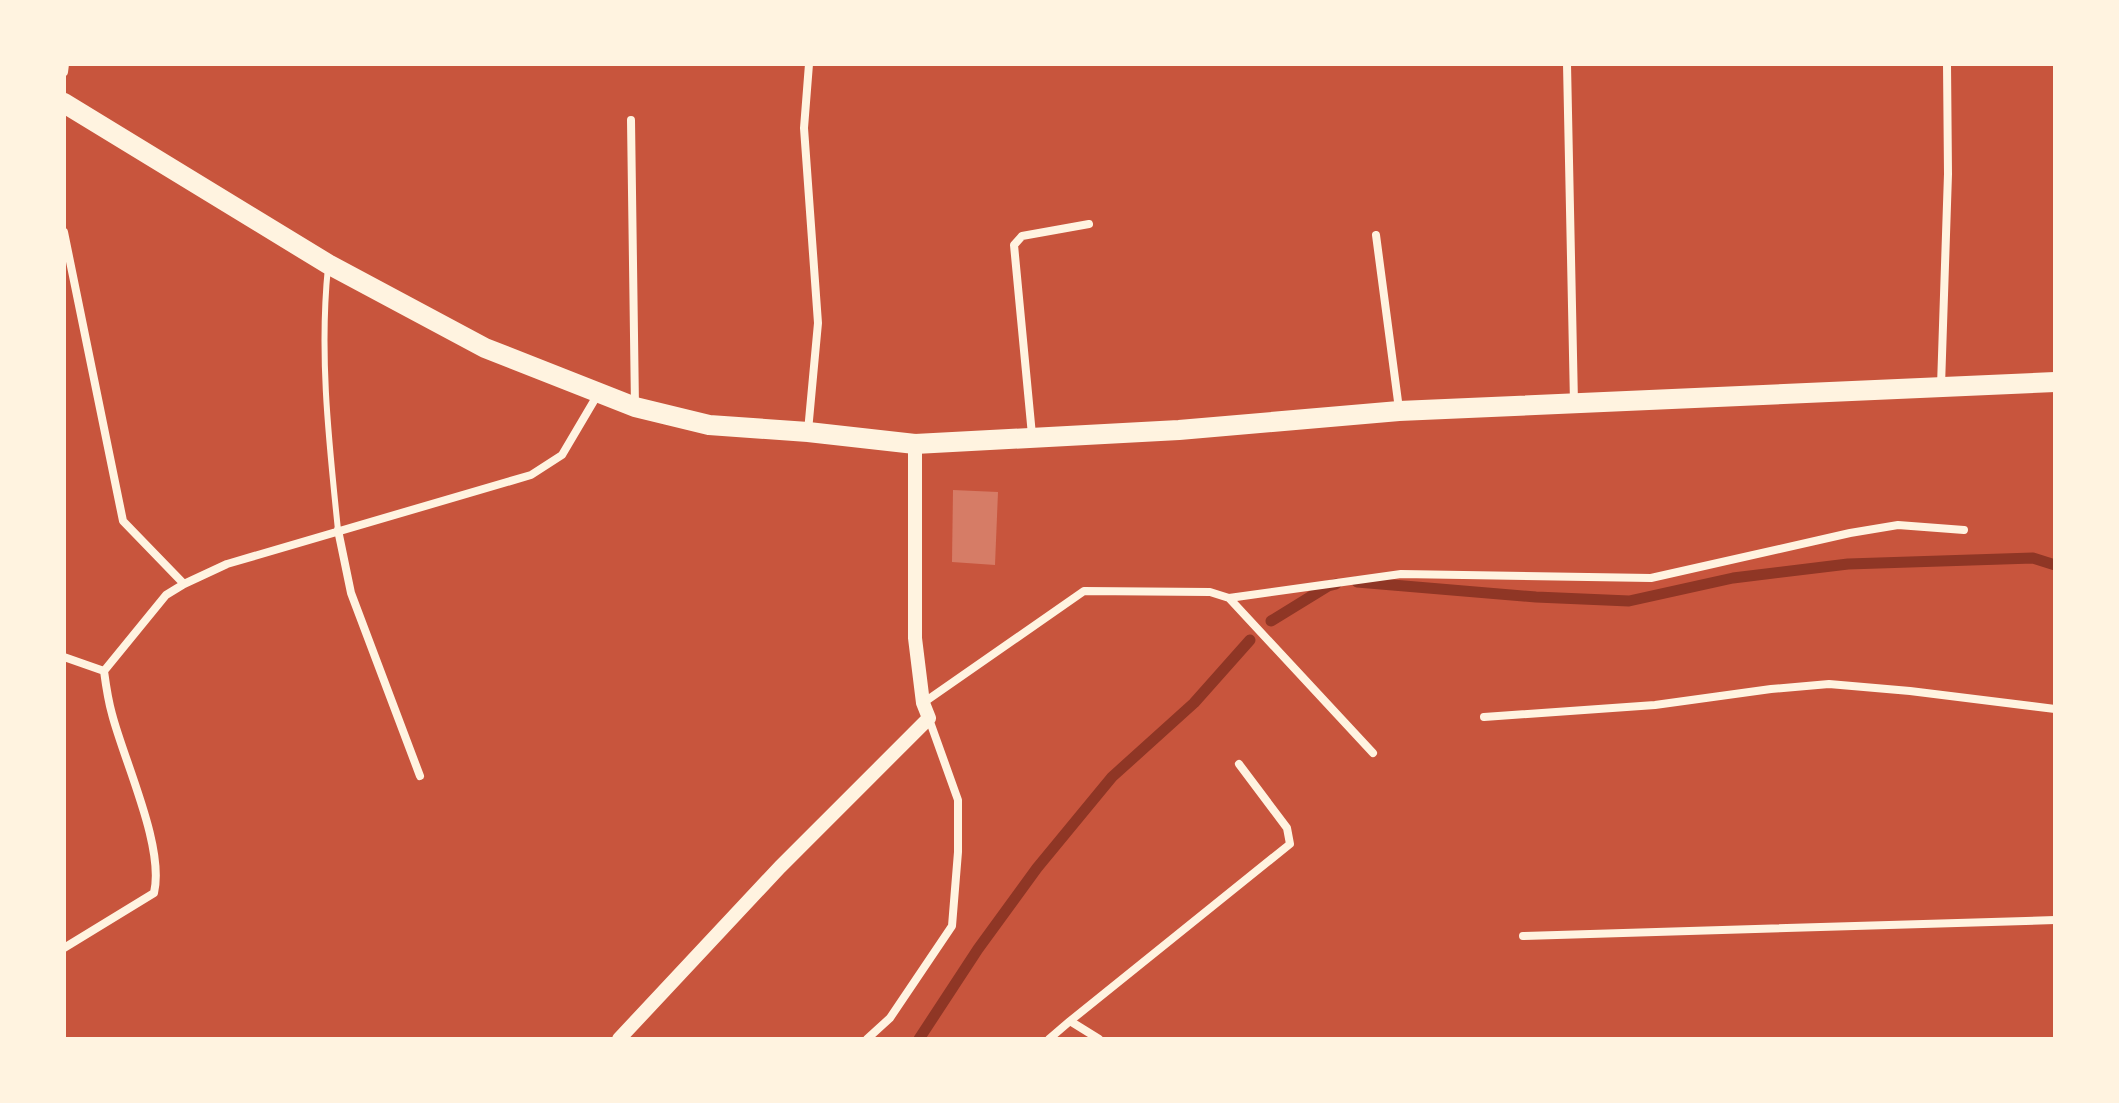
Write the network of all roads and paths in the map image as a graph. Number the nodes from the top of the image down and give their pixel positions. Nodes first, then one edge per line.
1 (65, 64) edge
2 (809, 64) edge
3 (1567, 64) edge
4 (1947, 64) edge
5 (64, 72) edge
6 (64, 103) edge
7 (631, 120) dead end
8 (1089, 224) dead end
9 (64, 232) edge
10 (1376, 235) dead end
11 (328, 264) junction
12 (2055, 382) edge
13 (1941, 387) junction
14 (598, 394) junction
15 (1574, 404) junction
16 (635, 407) junction
17 (1399, 411) junction
18 (808, 432) junction
19 (1032, 438) junction
20 (915, 444) junction
21 (338, 530) junction
22 (1964, 530) dead end
23 (184, 584) junction
24 (1229, 598) junction
25 (64, 657) edge
26 (104, 671) junction
27 (923, 703) junction
28 (2055, 709) edge
29 (1484, 717) dead end
30 (929, 718) junction
31 (1373, 753) dead end
32 (1239, 764) dead end
33 (420, 776) dead end
34 (2055, 920) edge
35 (1523, 936) dead end
36 (64, 948) edge
37 (1070, 1021) junction
38 (619, 1039) edge
39 (867, 1039) edge
40 (1049, 1039) edge
41 (1099, 1039) edge

1 - 5 street
2 - 18 street
3 - 15 street
4 - 13 street
6 - 11 main road
7 - 16 street
8 - 19 street
9 - 23 street
10 - 17 street
11 - 14 main road
11 - 21 lane
12 - 13 main road
13 - 15 main road
14 - 16 main road
14 - 21 street
15 - 17 main road
16 - 18 main road
17 - 19 main road
18 - 20 main road
19 - 20 main road
20 - 27 street
21 - 23 street
21 - 33 street
22 - 24 street
23 - 26 street
24 - 27 street
24 - 31 street
25 - 26 street
26 - 36 street
27 - 30 street
28 - 29 street
30 - 38 street
30 - 39 street
32 - 37 street
34 - 35 street
37 - 40 street
37 - 41 street

